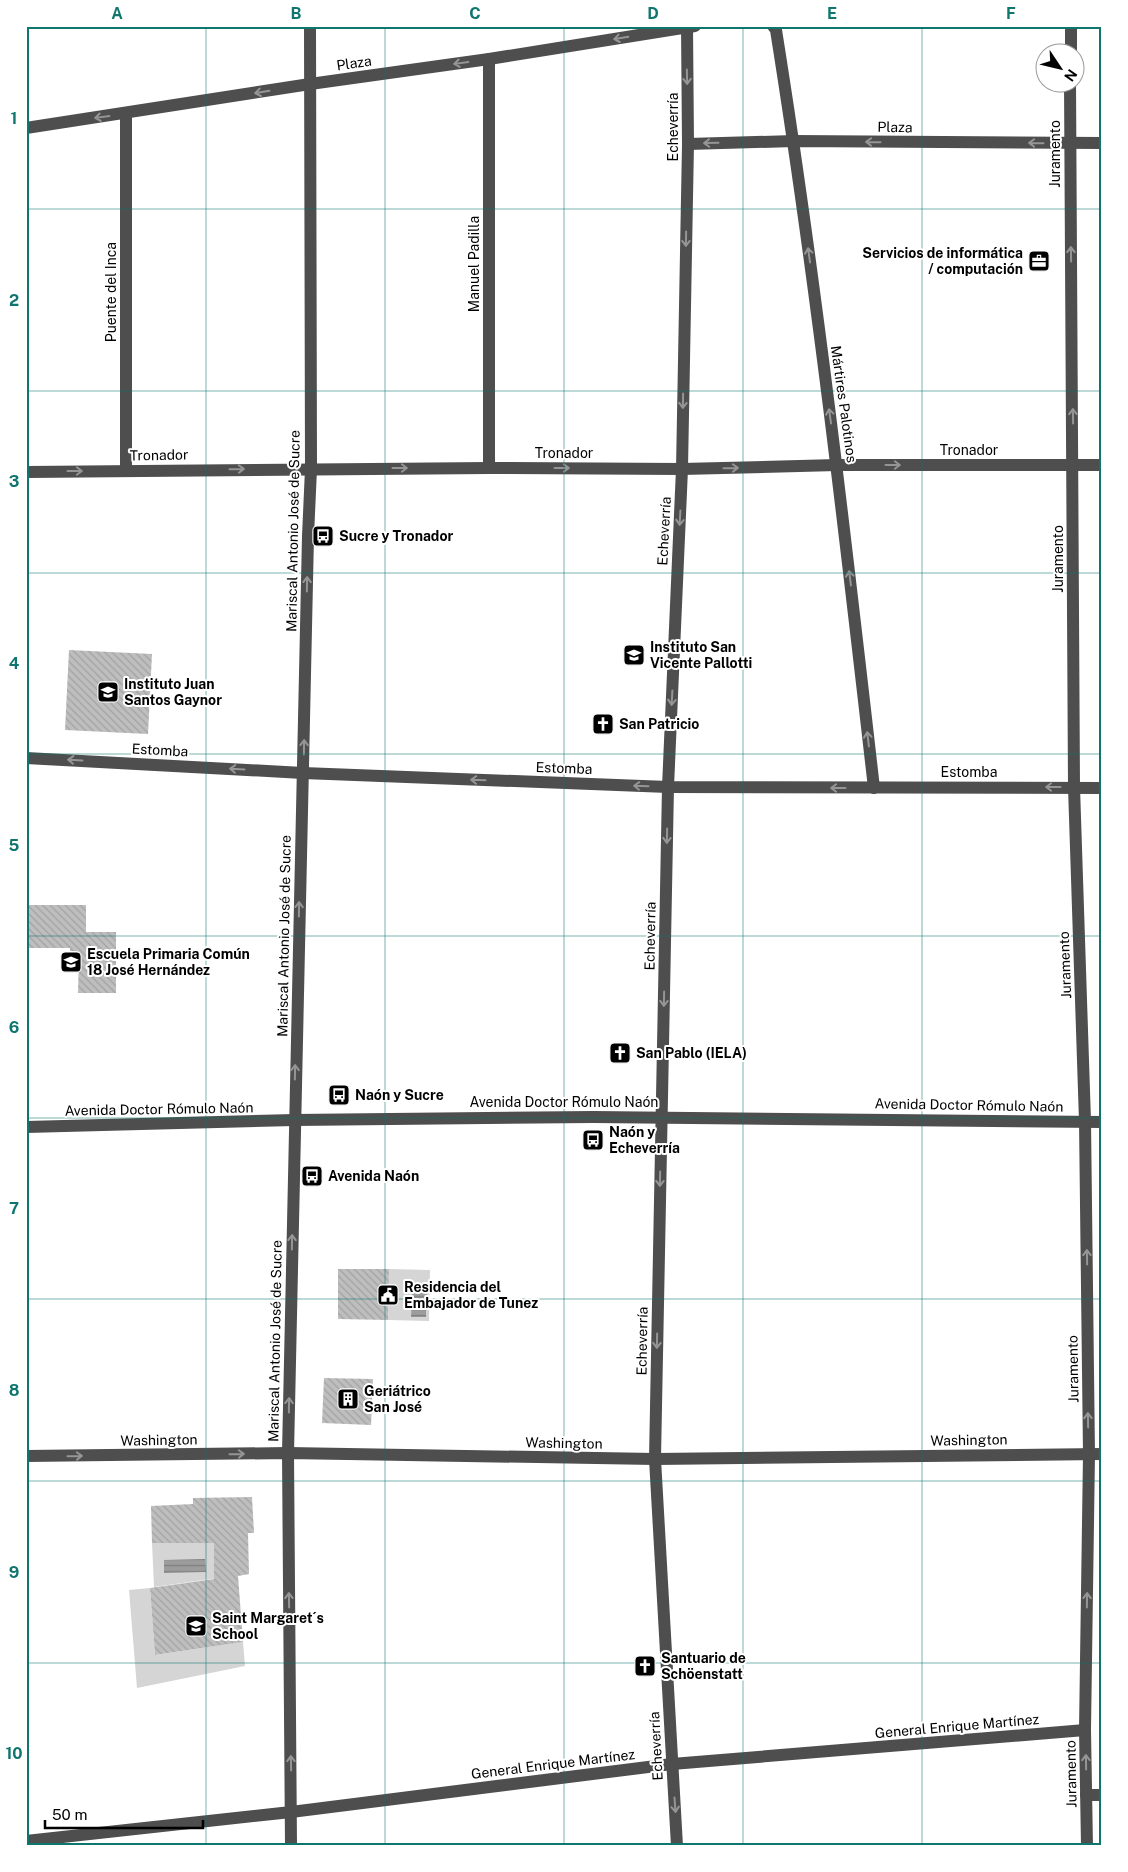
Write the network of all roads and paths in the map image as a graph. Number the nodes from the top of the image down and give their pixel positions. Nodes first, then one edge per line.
1 (310, 26) edge
2 (773, 26) edge
3 (1071, 26) edge
4 (689, 27) edge
5 (1071, 42) edge
6 (489, 59) junction
7 (310, 84) junction
8 (1070, 92) edge
9 (126, 113) junction
10 (26, 128) edge
11 (794, 141) junction
12 (1070, 143) junction
13 (1102, 143) edge
14 (688, 144) junction
15 (837, 465) junction
16 (1073, 465) junction
17 (1102, 465) edge
18 (311, 468) junction
19 (489, 468) junction
20 (682, 469) junction
21 (126, 471) junction
22 (26, 472) edge
23 (26, 758) edge
24 (303, 773) junction
25 (668, 787) junction
26 (1074, 787) junction
27 (874, 788) junction
28 (1102, 788) edge
29 (661, 1116) junction
30 (294, 1120) junction
31 (1085, 1121) junction
32 (1102, 1122) edge
33 (26, 1127) edge
34 (288, 1453) junction
35 (1095, 1454) edge
36 (26, 1456) edge
37 (655, 1459) junction
38 (1085, 1730) junction
39 (672, 1764) junction
40 (1086, 1795) junction
41 (1102, 1795) edge
42 (291, 1812) junction
43 (26, 1841) edge
44 (291, 1846) edge
45 (677, 1846) edge
46 (1087, 1846) edge

1 - 7 street, Mariscal Antonio José de Sucre
2 - 11 street, Mártires Palotinos
3 - 5 street
4 -> 6 street, Plaza
4 -> 14 street, Echeverría
6 -> 7 street, Plaza
6 - 19 street, Manuel Padilla
7 -> 9 street, Plaza
7 - 18 street, Mariscal Antonio José de Sucre
8 - 12 street, Juramento
9 -> 10 street, Plaza
9 - 21 street, Puente del Inca
12 -> 11 street, Plaza
11 -> 14 street, Plaza
15 -> 11 street, Mártires Palotinos
12 - 13 street, Plaza
16 -> 12 street, Juramento
14 -> 20 street, Echeverría
15 -> 16 street, Tronador
20 -> 15 street, Tronador
27 -> 15 street, Mártires Palotinos
16 - 17 street, Tronador
16 - 26 street, Juramento
18 -> 19 street, Tronador
21 -> 18 street, Tronador
24 -> 18 street, Mariscal Antonio José de Sucre
19 -> 20 street, Tronador
20 -> 25 street, Echeverría
22 -> 21 street, Tronador
24 -> 23 street, Estomba
25 -> 24 street, Estomba
30 -> 24 street, Mariscal Antonio José de Sucre
27 -> 25 street, Estomba
25 -> 29 street, Echeverría
26 -> 27 street, Estomba
26 - 28 street, Estomba
26 - 31 street, Juramento
29 - 30 street, Avenida Doctor Rómulo Naón
29 - 31 street, Avenida Doctor Rómulo Naón
29 -> 37 street, Echeverría
30 - 33 street, Avenida Doctor Rómulo Naón
34 -> 30 street, Mariscal Antonio José de Sucre
31 - 32 street, Avenida Doctor Rómulo Naón
35 -> 31 street, Juramento
36 -> 34 street, Washington
34 - 37 street, Washington
42 -> 34 street, Mariscal Antonio José de Sucre
35 - 37 street, Washington
38 -> 35 street, Juramento
37 - 39 street, Echeverría
38 - 39 street, General Enrique Martínez
40 -> 38 street, Juramento
39 - 42 street, General Enrique Martínez
39 -> 45 street, Echeverría
40 - 41 street
40 - 46 street, Juramento
42 - 43 street, General Enrique Martínez
42 - 44 street, Mariscal Antonio José de Sucre

